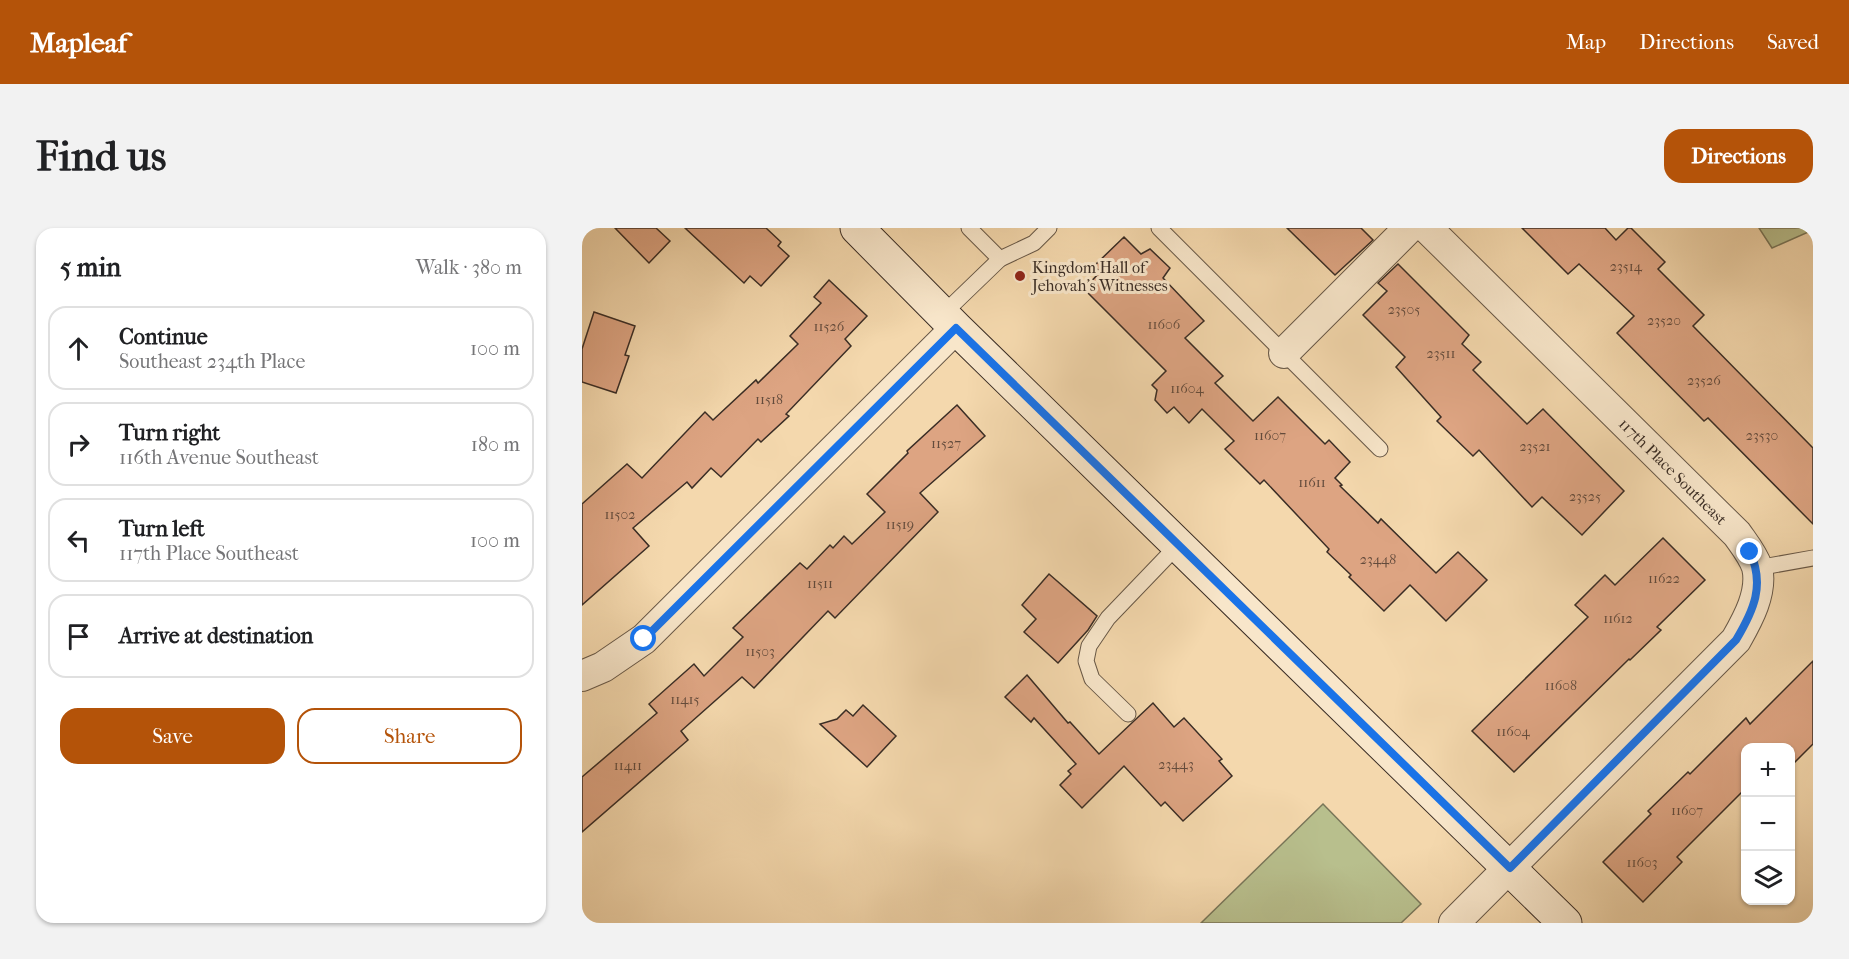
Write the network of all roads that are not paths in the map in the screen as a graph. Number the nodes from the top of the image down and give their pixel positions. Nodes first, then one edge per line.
1 (857, 228) edge
2 (969, 228) edge
3 (1049, 228) edge
4 (1159, 228) edge
5 (1408, 228) edge
6 (1427, 228) edge
7 (1000, 259) junction
8 (949, 321) junction
9 (1284, 353) junction
10 (1380, 449) dead end
11 (1178, 545) junction
12 (1813, 558) edge
13 (1757, 568) junction
14 (582, 676) edge
15 (1128, 714) dead end
16 (1510, 868) junction
17 (1454, 923) edge
18 (1565, 923) edge

1 - 8 main road
2 - 7 lane
3 - 7 lane
4 - 9 lane
5 - 9 street
6 - 13 street, 117th Place Southeast
7 - 8 lane
8 - 11 main road
8 - 14 street
9 - 10 lane
11 - 15 lane
11 - 16 main road
12 - 13 lane
13 - 16 street
16 - 17 street
16 - 18 main road

